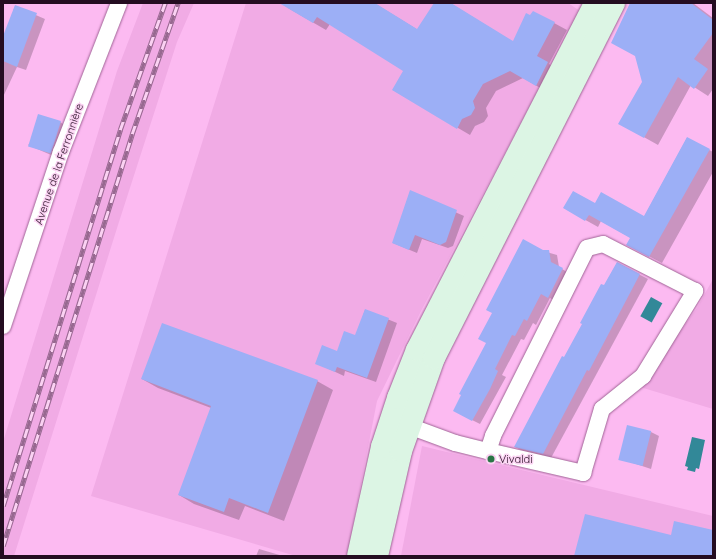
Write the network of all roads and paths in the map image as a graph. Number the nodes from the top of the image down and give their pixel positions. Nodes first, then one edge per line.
1 (595, 3) edge
2 (614, 3) edge
3 (114, 5) edge
4 (3, 326) edge
5 (409, 426) junction
6 (488, 451) junction
7 (358, 556) edge
8 (377, 556) edge

1 - 7 main road
2 - 5 main road
3 - 4 street, Avenue de la Ferronnière
5 - 6 street
5 - 8 main road
6 - 6 street

